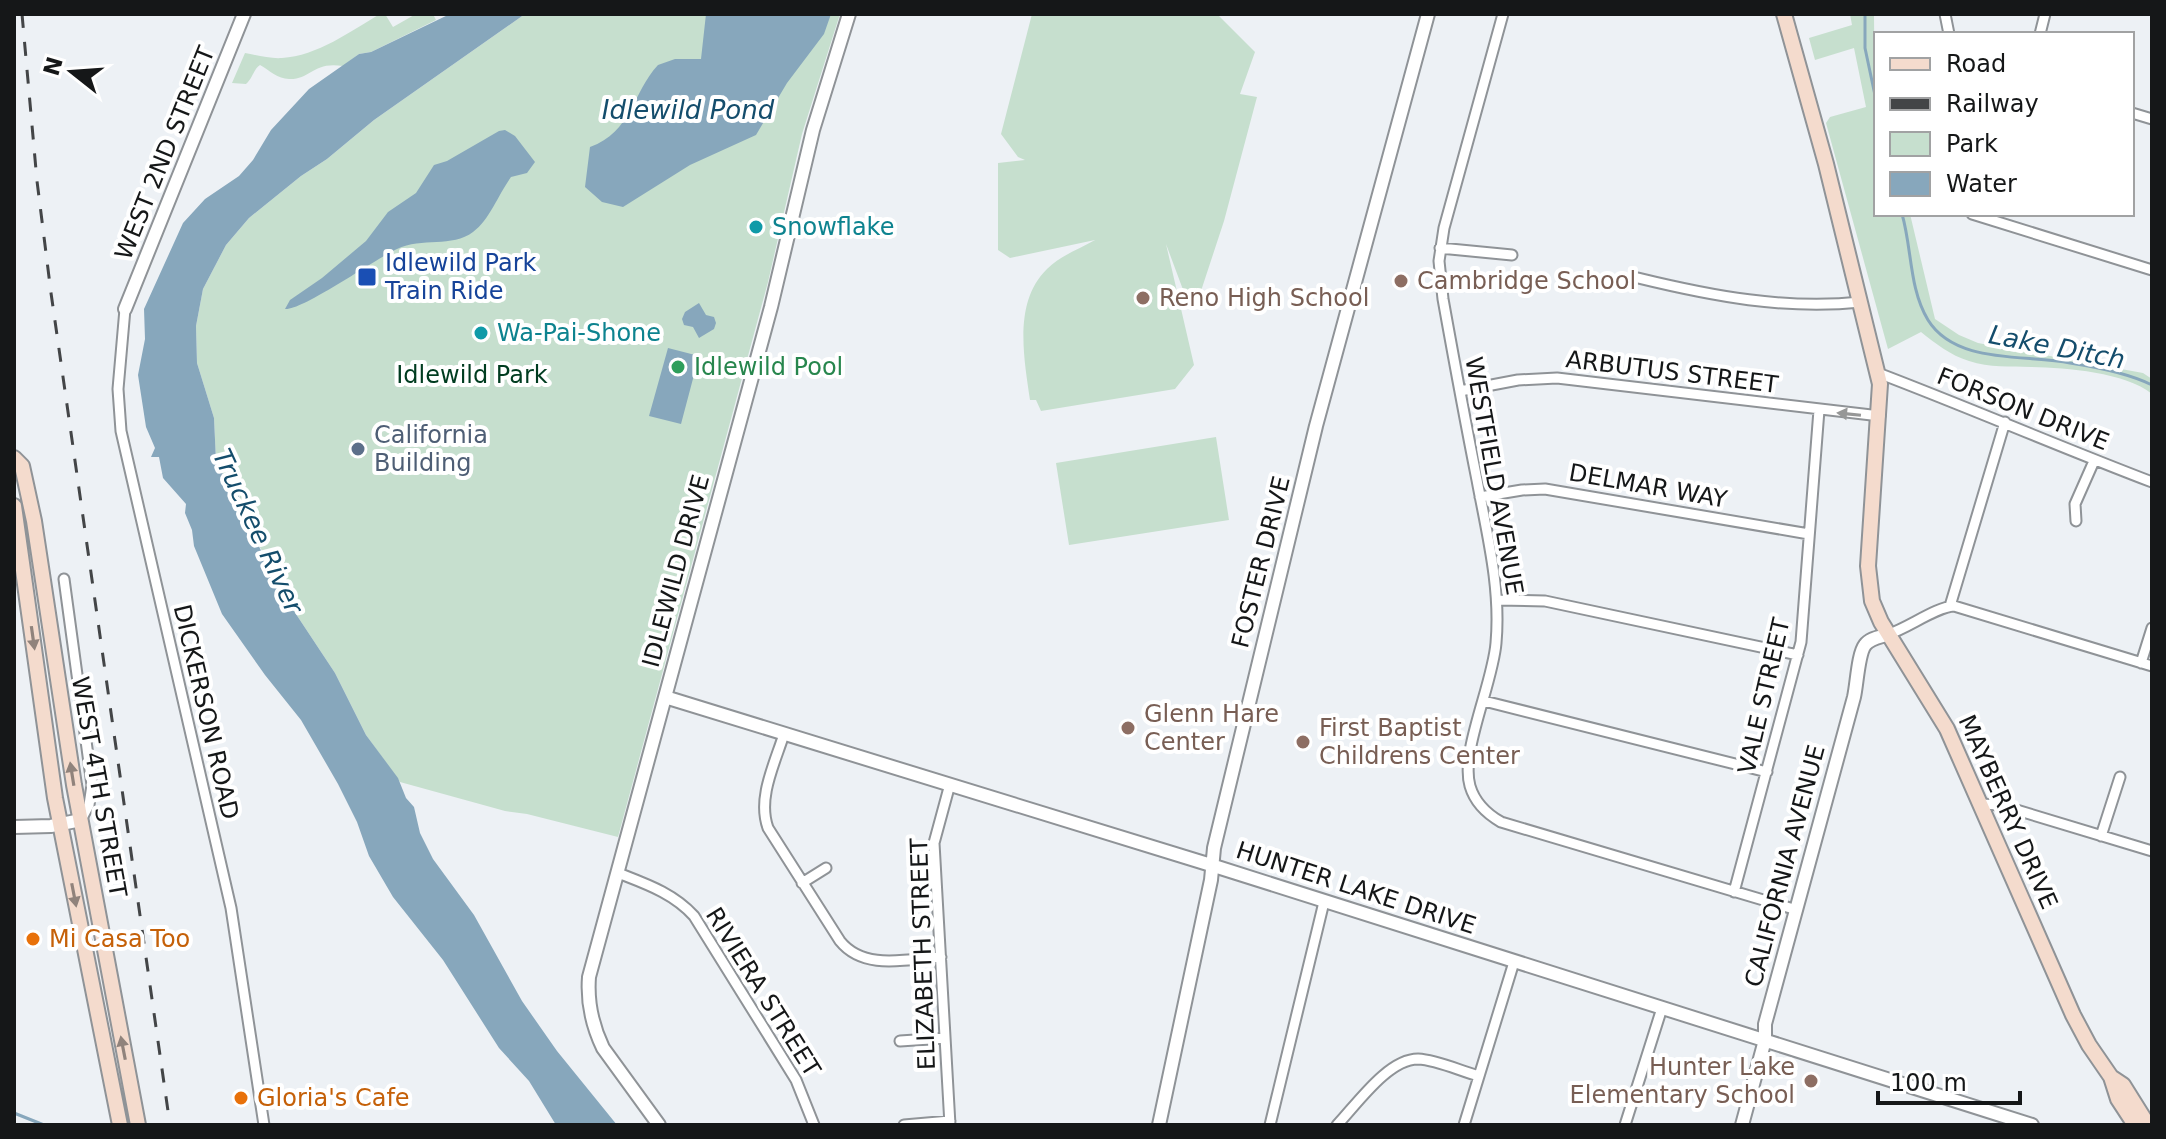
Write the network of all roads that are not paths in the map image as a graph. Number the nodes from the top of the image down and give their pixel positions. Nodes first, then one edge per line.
1 (244, 14) edge
2 (849, 14) edge
3 (1428, 14) edge
4 (1503, 14) edge
5 (1784, 14) edge
6 (1992, 217) edge
7 (1440, 248) junction
8 (1512, 255) dead end
9 (2152, 270) edge
10 (1638, 278) dead end
11 (1861, 302) junction
12 (125, 309) joint
13 (1878, 373) junction
14 (1460, 391) junction
15 (1819, 410) junction
16 (1880, 416) junction
17 (2005, 422) junction
18 (14, 458) edge
19 (2094, 461) junction
20 (2152, 482) edge
21 (1480, 497) junction
22 (14, 506) edge
23 (34, 521) junction
24 (2076, 521) dead end
25 (16, 523) junction
26 (1809, 534) junction
27 (64, 579) dead end
28 (1497, 600) junction
29 (1950, 606) junction
30 (2152, 628) edge
31 (1889, 634) junction
32 (1798, 655) junction
33 (2141, 663) junction
34 (2152, 666) edge
35 (665, 697) junction
36 (1484, 701) junction
37 (784, 734) junction
38 (1767, 772) junction
39 (2120, 777) dead end
40 (950, 784) junction
41 (1981, 804) junction
42 (81, 820) junction
43 (60, 824) junction
44 (14, 827) edge
45 (2101, 836) junction
46 (2152, 851) edge
47 (1211, 865) junction
48 (826, 868) dead end
49 (618, 873) junction
50 (802, 883) junction
51 (1734, 892) junction
52 (1324, 902) junction
53 (1797, 910) junction
54 (941, 957) junction
55 (1514, 962) junction
56 (1662, 1008) junction
57 (945, 1038) junction
58 (1765, 1040) junction
59 (900, 1041) dead end
60 (1479, 1076) junction
61 (2140, 1121) edge
62 (950, 1123) edge
63 (120, 1125) edge
64 (138, 1125) edge
65 (264, 1125) edge
66 (659, 1125) edge
67 (814, 1125) edge
68 (904, 1125) edge
69 (1159, 1125) edge
70 (1270, 1125) edge
71 (1337, 1125) edge
72 (1464, 1125) edge
73 (1625, 1125) edge
74 (1742, 1125) edge
75 (2032, 1125) edge

1 - 12 street, WEST 2ND STREET
2 - 35 street, IDLEWILD DRIVE
3 - 47 street, FOSTER DRIVE
4 - 7 street, WESTFIELD AVENUE
5 - 11 main road
6 - 9 street
7 - 8 street
7 - 14 street, WESTFIELD AVENUE
10 - 11 street
11 - 13 main road
12 - 65 street, DICKERSON ROAD
13 - 16 main road
13 - 17 street, FORSON DRIVE
14 - 15 street, ARBUTUS STREET
14 - 21 street, WESTFIELD AVENUE
16 -> 15 street, ARBUTUS STREET
15 - 26 street, VALE STREET
16 - 31 main road, MAYBERRY DRIVE
17 - 19 street, FORSON DRIVE
17 - 29 street
18 - 23 main road, WEST 4TH STREET
19 - 20 street, FORSON DRIVE
19 - 24 street
21 - 26 street, DELMAR WAY
21 - 28 street, WESTFIELD AVENUE
22 - 25 main road, WEST 4TH STREET
23 - 25 main road
42 -> 23 main road, WEST 4TH STREET
25 -> 43 main road, WEST 4TH STREET
26 - 32 street, VALE STREET
27 - 42 street
28 - 32 street
28 - 36 street, WESTFIELD AVENUE
29 - 31 street
29 - 33 street
30 - 33 street
31 - 41 main road, MAYBERRY DRIVE
31 - 53 street, CALIFORNIA AVENUE
32 - 38 street, VALE STREET
33 - 34 street
35 - 37 street, HUNTER LAKE DRIVE
35 - 49 street, IDLEWILD DRIVE
36 - 38 street
36 - 51 street, WESTFIELD AVENUE
37 - 40 street, HUNTER LAKE DRIVE
37 - 50 street
38 - 51 street, VALE STREET
39 - 45 street
40 - 47 street, HUNTER LAKE DRIVE
40 - 54 street, ELIZABETH STREET
41 - 45 street
41 - 61 main road, MAYBERRY DRIVE
42 - 43 street
64 -> 42 main road, WEST 4TH STREET
43 - 44 street
43 -> 63 main road, WEST 4TH STREET
45 - 46 street
47 - 52 street, HUNTER LAKE DRIVE
47 - 69 street, FOSTER DRIVE
48 - 50 street
49 - 66 street, IDLEWILD DRIVE
49 - 67 street, RIVIERA STREET
50 - 54 street
51 - 53 street, WESTFIELD AVENUE
52 - 55 street, HUNTER LAKE DRIVE
52 - 70 street
53 - 58 street, CALIFORNIA AVENUE
54 - 57 street, ELIZABETH STREET
55 - 56 street, HUNTER LAKE DRIVE
55 - 60 street
56 - 58 street, HUNTER LAKE DRIVE
56 - 73 street
57 - 59 street
57 - 62 street, ELIZABETH STREET
58 - 74 street, CALIFORNIA AVENUE
58 - 75 street, HUNTER LAKE DRIVE
60 - 71 street
60 - 72 street
62 - 68 street

